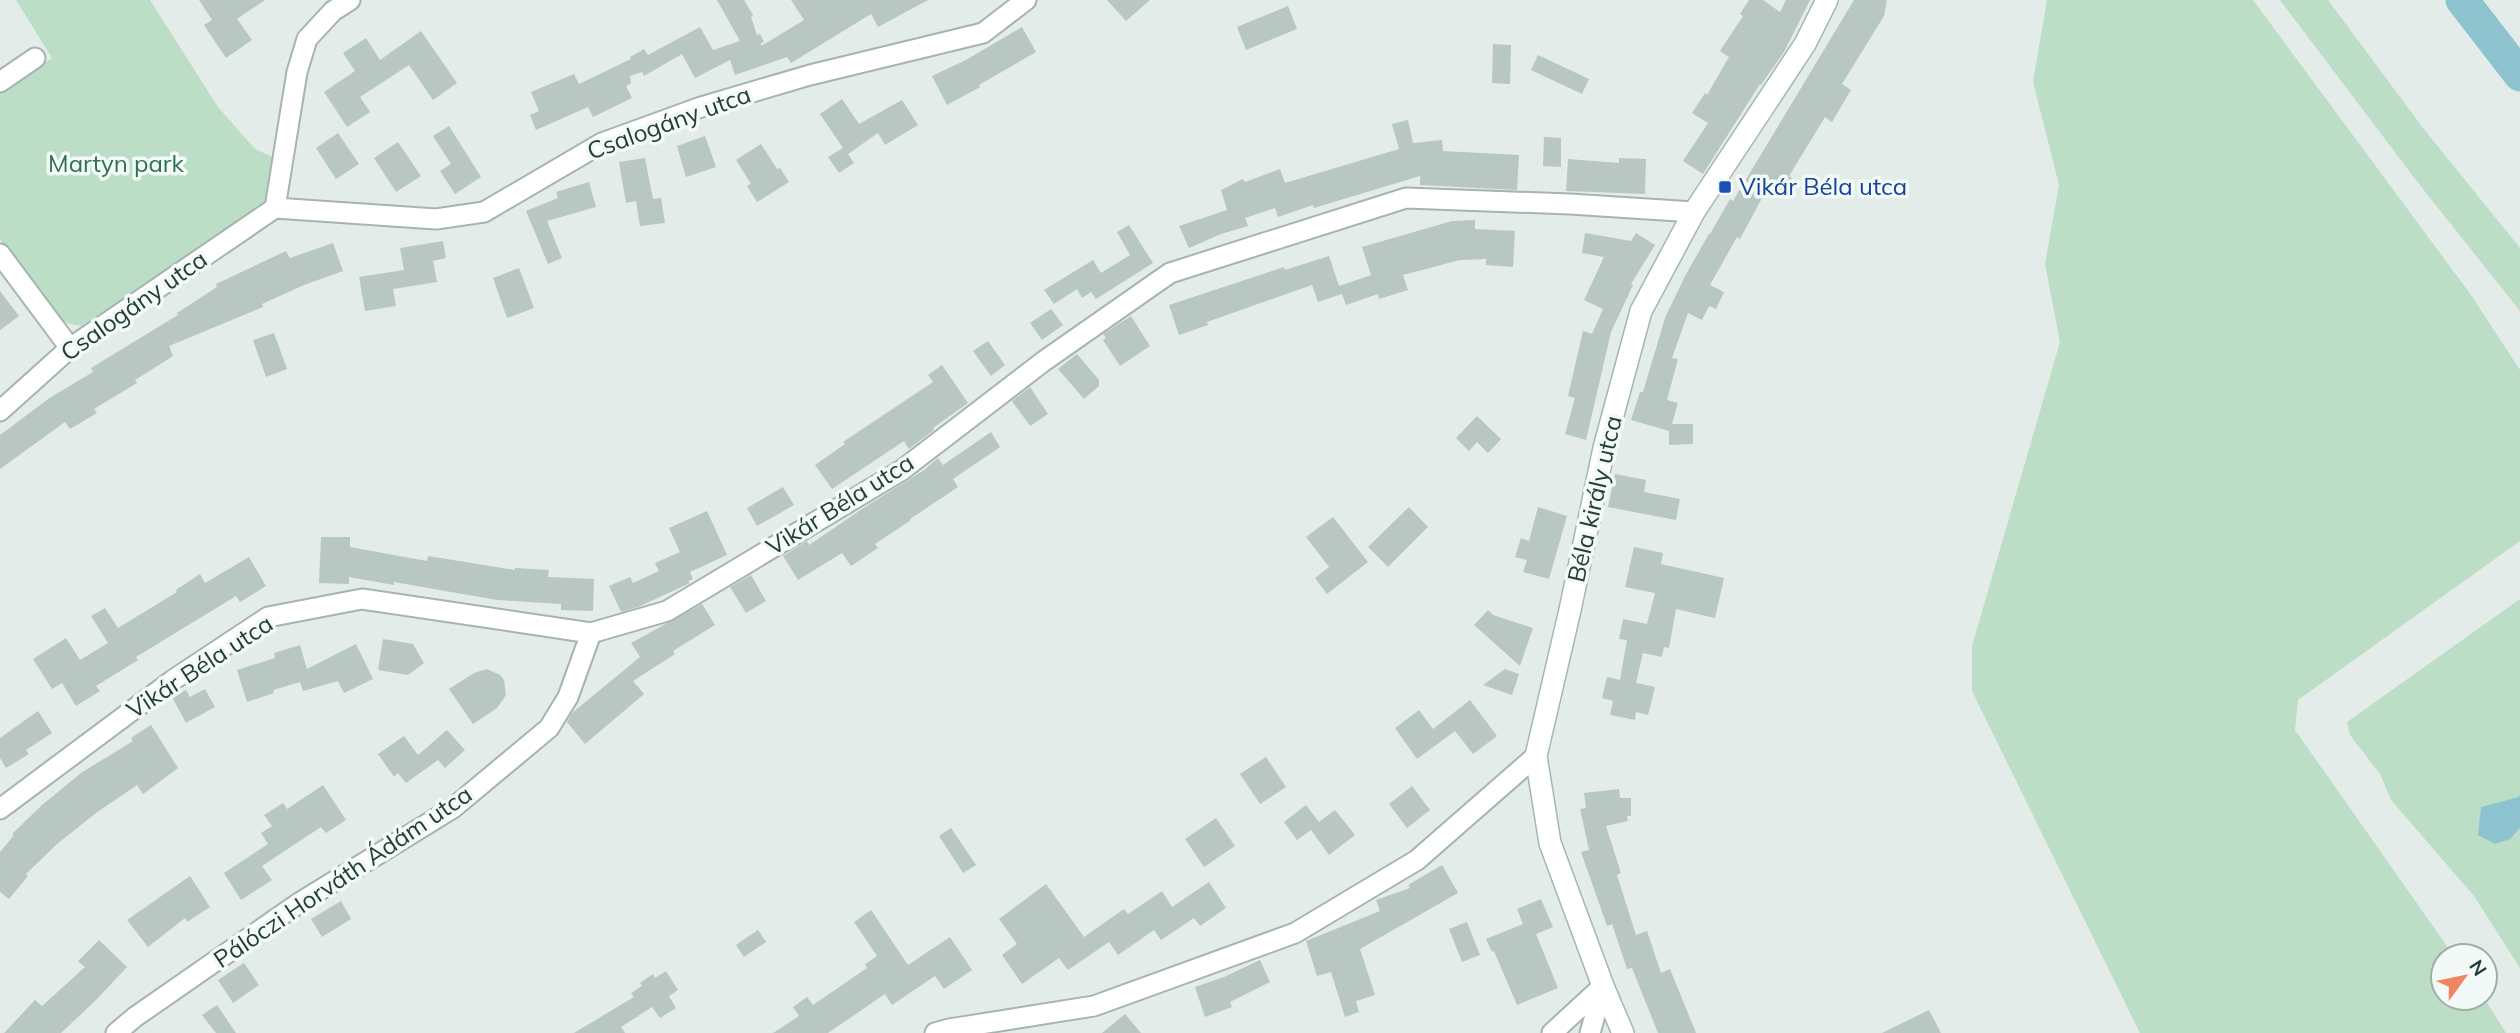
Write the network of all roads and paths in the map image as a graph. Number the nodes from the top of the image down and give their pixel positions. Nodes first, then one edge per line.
1 (350, 0) edge
2 (1026, 0) edge
3 (1827, 0) edge
4 (35, 58) dead end
5 (0, 82) edge
6 (275, 208) junction
7 (1694, 212) junction
8 (0, 254) edge
9 (70, 348) junction
10 (0, 411) edge
11 (591, 633) junction
12 (1536, 756) junction
13 (0, 809) edge
14 (1603, 986) junction
15 (116, 1033) edge
16 (935, 1033) edge
17 (1552, 1033) edge
18 (1590, 1033) edge
19 (1623, 1033) edge

1 - 6 street
2 - 6 street, Csalogány utca
3 - 7 street, Béla király utca
4 - 5 street
6 - 9 street, Csalogány utca
7 - 11 street, Vikár Béla utca
7 - 12 street, Béla király utca
8 - 9 street
9 - 10 street, Csalogány utca
11 - 13 street, Vikár Béla utca
11 - 15 street, Pálóczi Horváth Ádám utca
12 - 14 street, Béla király utca
12 - 16 street
14 - 17 street
14 - 18 street
14 - 19 street, Béla király utca

